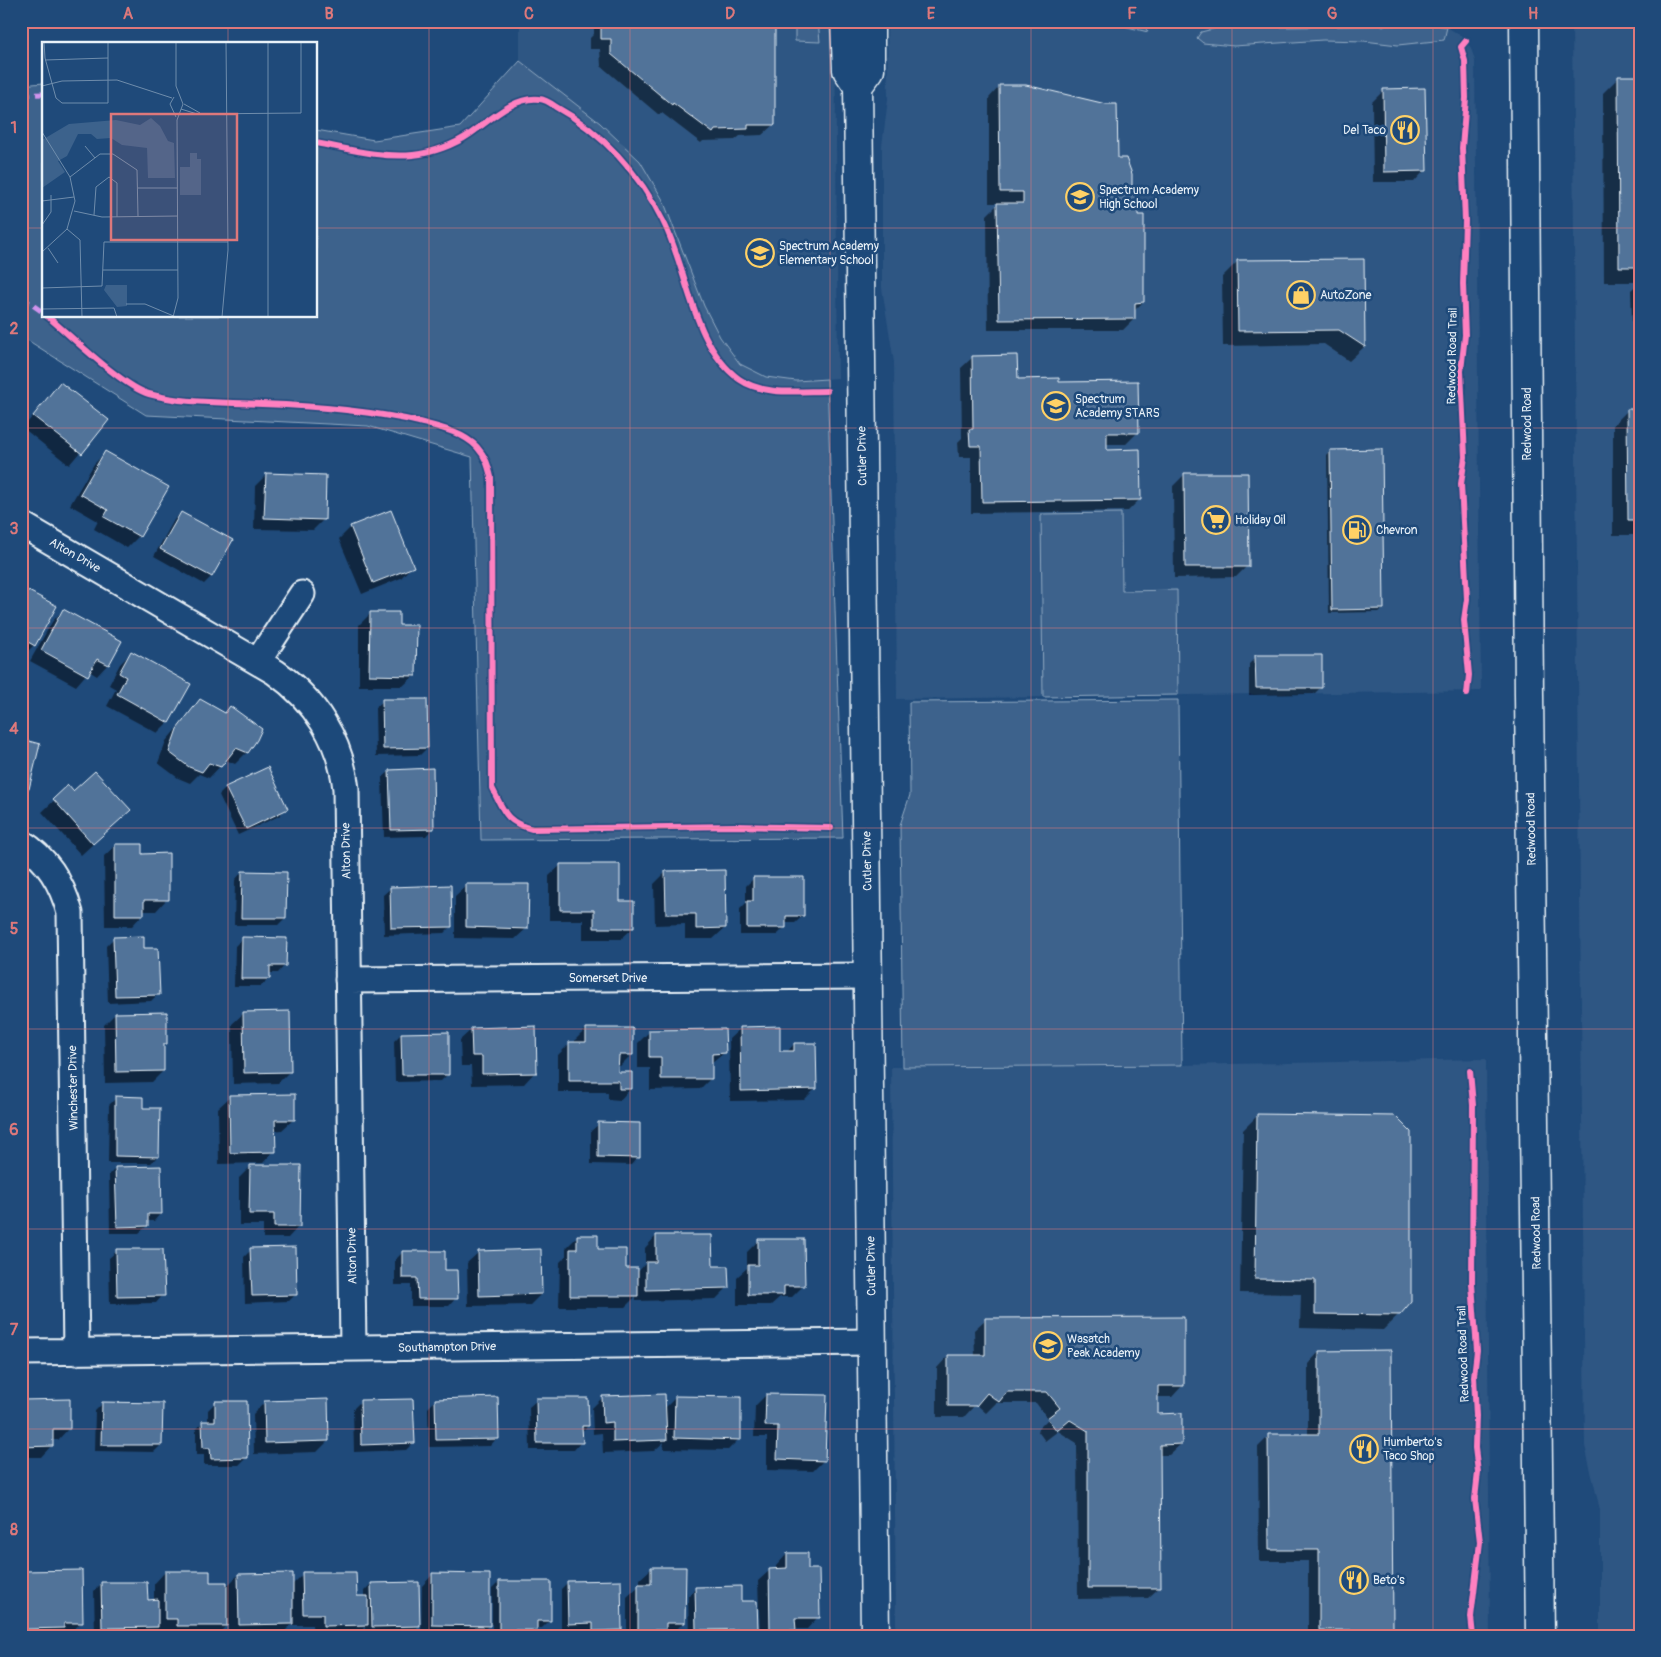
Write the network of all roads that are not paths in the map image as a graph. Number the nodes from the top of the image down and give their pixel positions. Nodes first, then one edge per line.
1 (845, 21) edge
2 (870, 21) edge
3 (1524, 21) edge
4 (858, 86) junction
5 (21, 524) edge
6 (302, 594) dead end
7 (258, 661) junction
8 (21, 842) edge
9 (868, 976) junction
10 (348, 980) junction
11 (872, 1342) junction
12 (353, 1348) junction
13 (21, 1352) edge
14 (76, 1352) junction
15 (875, 1636) edge
16 (1540, 1636) edge

1 - 4 street, Cutler Drive
2 - 4 street
3 - 16 street, Redwood Road
4 - 9 street, Cutler Drive
5 - 7 street, Alton Drive
6 - 7 street
7 - 10 street, Alton Drive
8 - 14 street, Winchester Drive
9 - 10 street, Somerset Drive
9 - 11 street, Cutler Drive
10 - 12 street, Alton Drive
11 - 12 street, Southampton Drive
11 - 15 street, Cutler Drive
12 - 14 street, Southampton Drive
13 - 14 street, Southampton Drive

